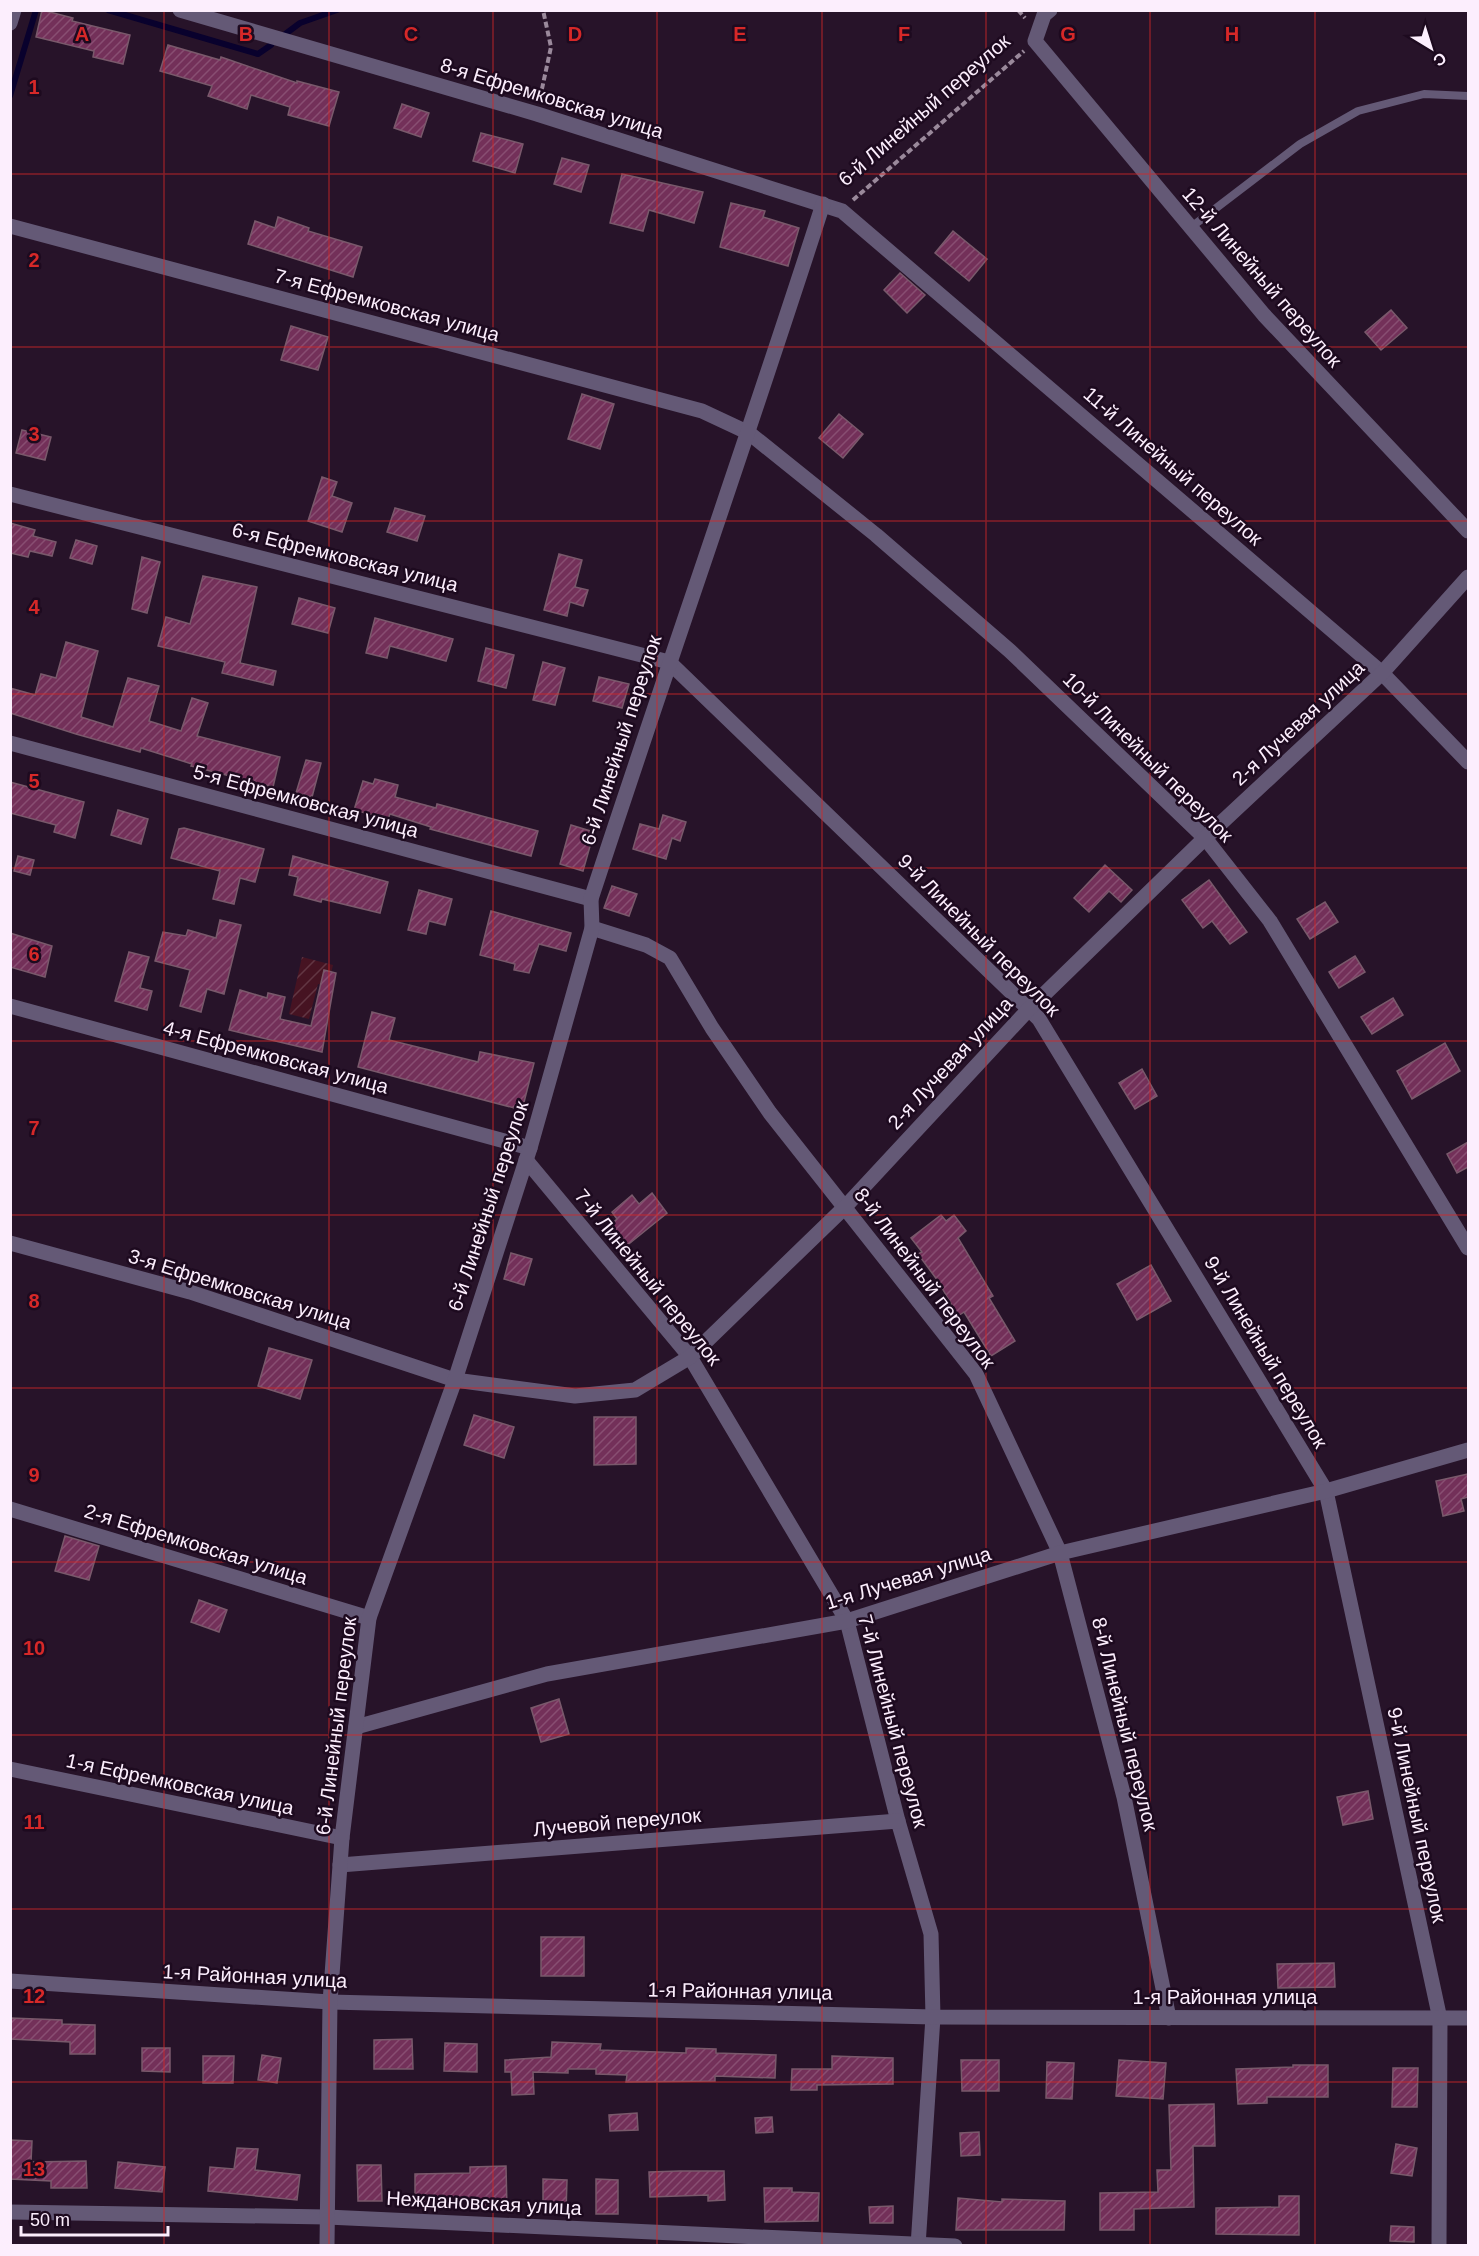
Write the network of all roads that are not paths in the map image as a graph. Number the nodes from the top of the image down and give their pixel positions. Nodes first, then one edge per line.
1 (14, 10) edge
2 (180, 10) edge
3 (1050, 10) edge
4 (10, 23) edge
5 (1035, 41) joint
6 (1468, 96) edge
7 (823, 204) junction
8 (842, 211) joint
9 (10, 226) edge
10 (1190, 228) junction
11 (749, 433) junction
12 (10, 494) edge
13 (1468, 531) edge
14 (1468, 577) edge
15 (669, 662) junction
16 (1382, 673) junction
17 (10, 743) edge
18 (1468, 762) edge
19 (1205, 838) junction
20 (591, 899) junction
21 (592, 928) junction
22 (10, 1006) edge
23 (1029, 1009) junction
24 (528, 1154) junction
25 (845, 1207) junction
26 (10, 1243) edge
27 (1468, 1248) edge
28 (690, 1357) junction
29 (454, 1380) junction
30 (1468, 1450) edge
31 (1326, 1491) junction
32 (10, 1509) edge
33 (1060, 1553) junction
34 (369, 1618) junction
35 (847, 1621) junction
36 (356, 1727) junction
37 (10, 1769) edge
38 (898, 1821) junction
39 (342, 1838) junction
40 (340, 1865) junction
41 (10, 1981) edge
42 (330, 2002) junction
43 (933, 2017) junction
44 (1169, 2018) junction
45 (1468, 2018) edge
46 (1440, 2019) junction
47 (10, 2211) edge
48 (327, 2217) junction
49 (918, 2245) edge
50 (327, 2246) edge
51 (955, 2246) edge
52 (1439, 2246) edge

1 - 4 street
2 - 7 street, 8-я Ефремковская улица
3 - 5 street, 6-й Линейный переулок
5 - 10 street, 12-й Линейный переулок
6 - 10 lane
7 - 8 street, 8-я Ефремковская улица
7 - 11 street, 6-й Линейный переулок
8 - 16 street, 11-й Линейный переулок
9 - 11 street, 7-я Ефремковская улица
10 - 13 street, 12-й Линейный переулок
11 - 15 street, 6-й Линейный переулок
11 - 19 street, 10-й Линейный переулок
12 - 15 street, 6-я Ефремковская улица
14 - 16 street, 2-я Лучевая улица
15 - 20 street, 6-й Линейный переулок
15 - 23 street, 9-й Линейный переулок
16 - 18 street, 11-й Линейный переулок
16 - 19 street, 2-я Лучевая улица
17 - 20 street, 5-я Ефремковская улица
19 - 23 street, 2-я Лучевая улица
19 - 27 street, 10-й Линейный переулок
20 - 21 street, 6-й Линейный переулок
21 - 24 street, 6-й Линейный переулок
21 - 25 street, 8-й Линейный переулок
22 - 24 street, 4-я Ефремковская улица
23 - 25 street, 2-я Лучевая улица
23 - 31 street, 9-й Линейный переулок
24 - 28 street, 7-й Линейный переулок
24 - 29 street, 6-й Линейный переулок
25 - 28 street, 2-я Лучевая улица
25 - 33 street, 8-й Линейный переулок
26 - 29 street, 3-я Ефремковская улица
28 - 29 street, 2-я Лучевая улица
28 - 35 street, 7-й Линейный переулок
29 - 34 street, 6-й Линейный переулок
30 - 31 street, 1-я Лучевая улица
31 - 33 street, 1-я Лучевая улица
31 - 46 street, 9-й Линейный переулок
32 - 34 street, 2-я Ефремковская улица
33 - 35 street, 1-я Лучевая улица
33 - 44 street, 8-й Линейный переулок
34 - 36 street, 6-й Линейный переулок
35 - 36 street, 1-я Лучевая улица
35 - 38 street, 7-й Линейный переулок
36 - 39 street, 6-й Линейный переулок
37 - 39 street, 1-я Ефремковская улица
38 - 40 street, Лучевой переулок
38 - 43 street, 7-й Линейный переулок
39 - 40 street, 6-й Линейный переулок
40 - 42 street, 6-й Линейный переулок
41 - 42 street, 1-я Районная улица
42 - 43 street, 1-я Районная улица
42 - 48 street, 6-й Линейный переулок
43 - 44 street, 1-я Районная улица
43 - 49 street, 7-й Линейный переулок
44 - 46 street, 1-я Районная улица
45 - 46 street, 1-я Районная улица
46 - 52 street, 9-й Линейный переулок
47 - 48 street, Неждановская улица
48 - 49 street, Неждановская улица
48 - 50 street, 6-й Линейный переулок
49 - 51 street, Неждановская улица

